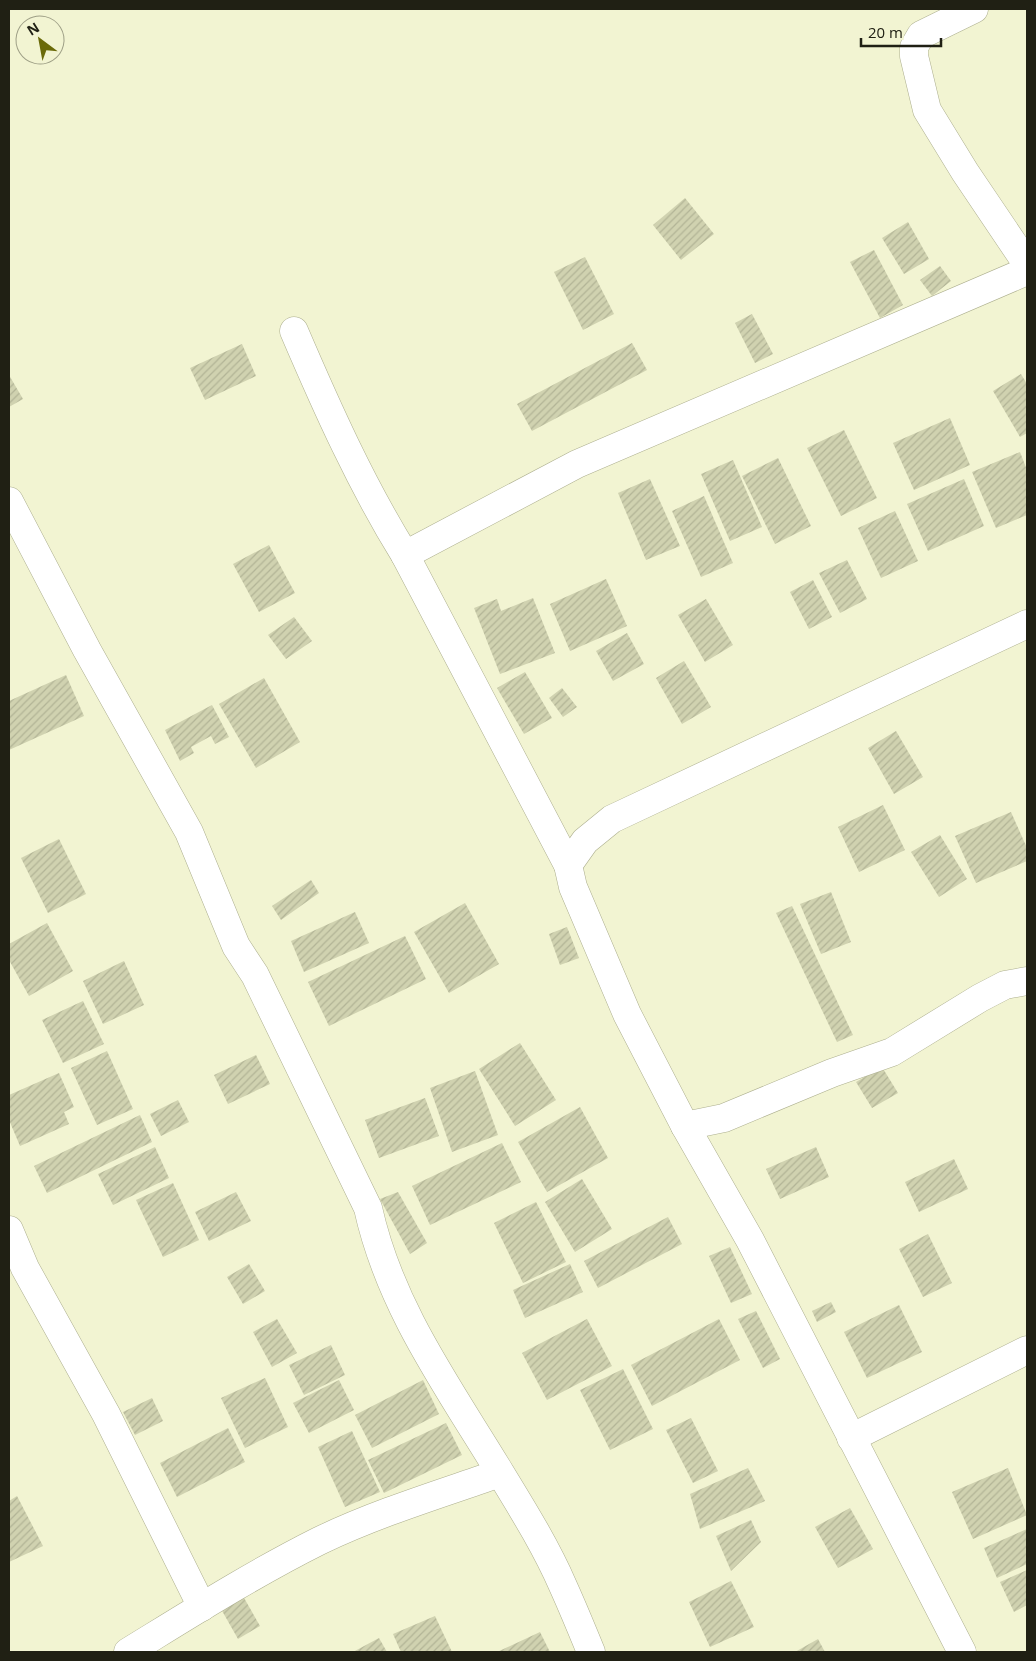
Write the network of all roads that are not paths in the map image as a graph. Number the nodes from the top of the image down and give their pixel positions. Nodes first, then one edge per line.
1 (974, 9) edge
2 (1027, 264) edge
3 (1027, 271) edge
4 (294, 331) dead end
5 (9, 502) edge
6 (405, 555) junction
7 (1027, 624) edge
8 (568, 865) junction
9 (1027, 981) edge
10 (685, 1126) junction
11 (9, 1230) edge
12 (1027, 1350) edge
13 (851, 1438) junction
14 (500, 1473) junction
15 (202, 1607) junction
16 (128, 1652) edge
17 (591, 1652) edge
18 (962, 1652) edge

1 - 2 street
3 - 6 street
4 - 6 street
5 - 14 street
6 - 8 street
7 - 8 street
8 - 10 street
9 - 10 street
10 - 13 street
11 - 15 street
12 - 13 street
13 - 18 street
14 - 15 street
14 - 17 street
15 - 16 street

